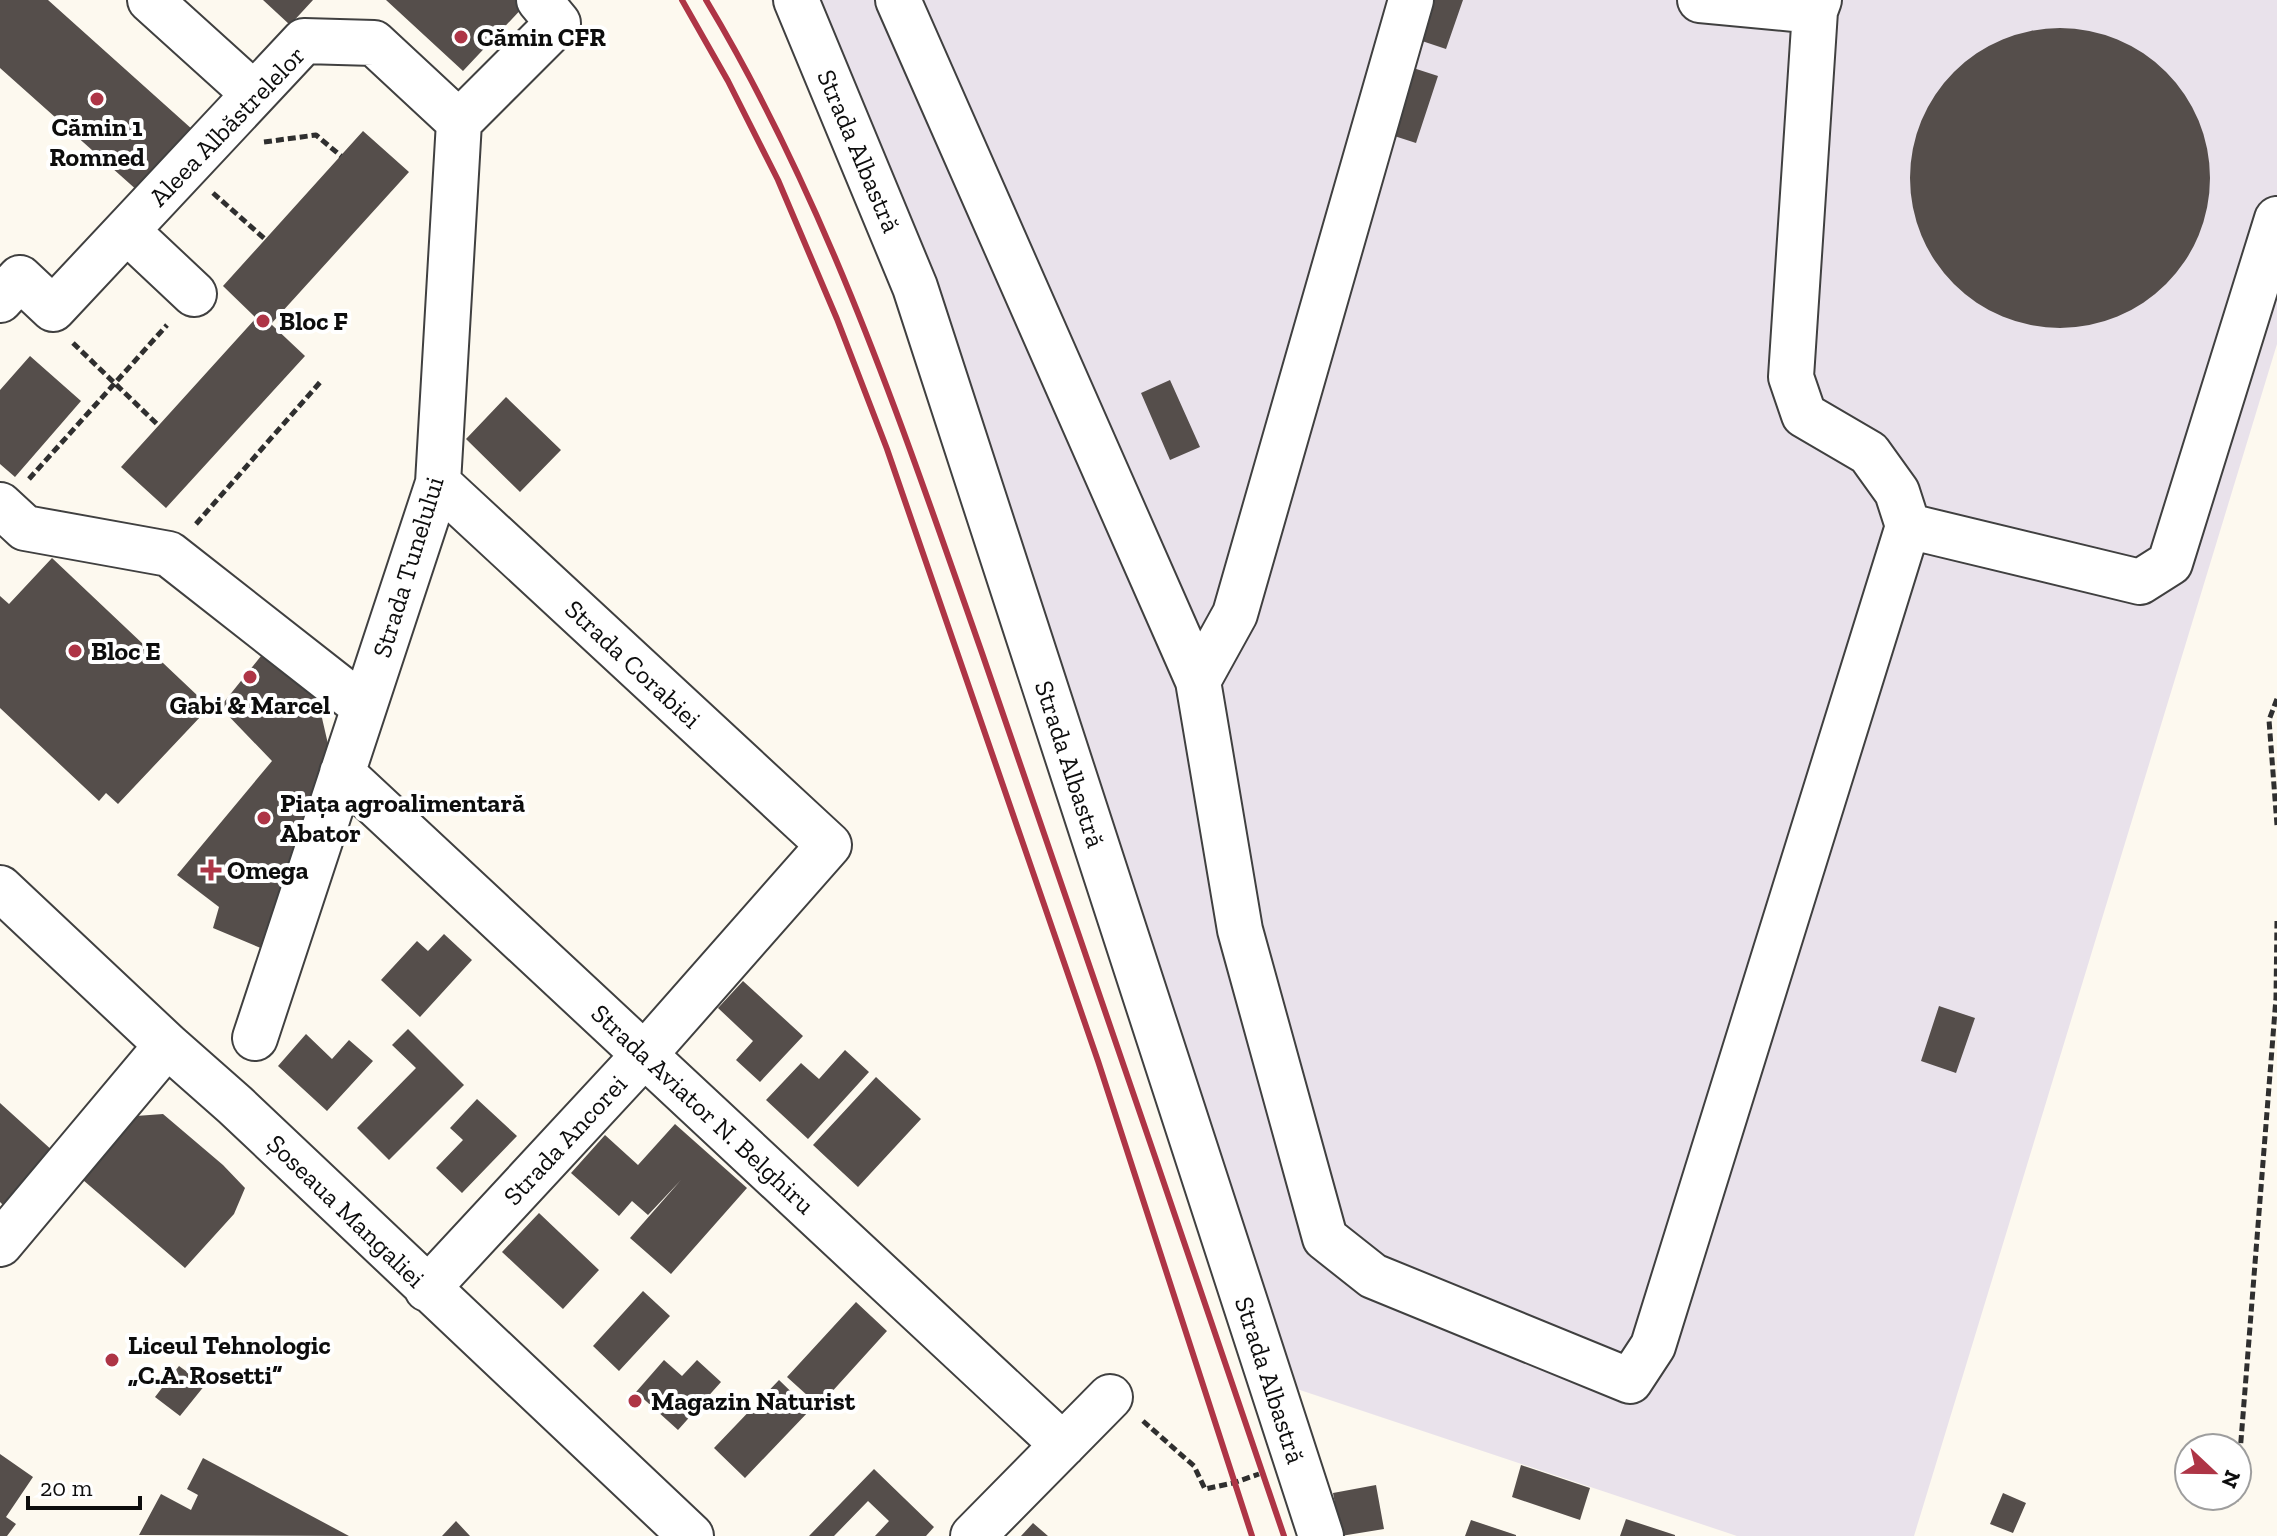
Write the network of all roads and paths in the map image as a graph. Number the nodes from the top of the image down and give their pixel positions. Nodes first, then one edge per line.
1 (150, 0) edge
2 (796, 0) edge
3 (898, 0) edge
4 (1411, 0) edge
5 (1700, 0) edge
6 (1817, 6) edge
7 (548, 11) edge
8 (254, 94) junction
9 (459, 122) junction
10 (341, 156) dead end
11 (193, 160) junction
12 (2277, 219) edge
13 (127, 231) junction
14 (265, 239) dead end
15 (7, 279) edge
16 (194, 294) joint
17 (53, 309) junction
18 (322, 380) dead end
19 (114, 383) junction
20 (158, 425) dead end
21 (438, 483) junction
22 (2, 506) edge
23 (1908, 526) junction
24 (169, 554) junction
25 (1198, 681) junction
26 (2277, 699) edge
27 (364, 707) junction
28 (342, 773) junction
29 (2277, 825) edge
30 (829, 845) joint
31 (0, 888) edge
32 (2277, 921) edge
33 (255, 1038) dead end
34 (167, 1045) junction
35 (644, 1055) junction
36 (0, 1244) edge
37 (427, 1289) junction
38 (1110, 1397) dead end
39 (1151, 1428) dead end
40 (2242, 1432) edge
41 (1063, 1445) junction
42 (1271, 1471) dead end
43 (691, 1536) edge
44 (973, 1536) edge
45 (1321, 1536) edge

1 - 8 street
2 - 45 street, Strada Albastră
3 - 25 street
4 - 25 street
5 - 6 street
6 - 23 street
7 - 9 street
8 - 9 street, Aleea Albăstrelelor
8 - 11 street, Aleea Albăstrelelor
9 - 21 street, Strada Tunelului
10 - 11 path
11 - 13 street, Aleea Albăstrelelor
11 - 14 path
12 - 23 street
13 - 16 street
13 - 17 street, Aleea Albăstrelelor
15 - 17 street
16 - 19 path
17 - 19 path
18 - 24 path
19 - 20 path
19 - 22 path
21 - 27 street, Strada Tunelului
21 - 30 street, Strada Corabiei
22 - 24 street
23 - 25 street
24 - 27 street
26 - 29 path
27 - 28 street, Strada Tunelului
28 - 33 street, Strada Tunelului
28 - 35 street, Strada Aviator N. Belghiru
30 - 35 street, Strada Ancorei
31 - 34 street, Șoseaua Mangaliei
32 - 40 path
34 - 36 street
34 - 37 street, Șoseaua Mangaliei
35 - 37 street, Strada Ancorei
35 - 41 street, Strada Aviator N. Belghiru
37 - 43 street, Șoseaua Mangaliei
38 - 41 street
39 - 42 path
41 - 44 street

